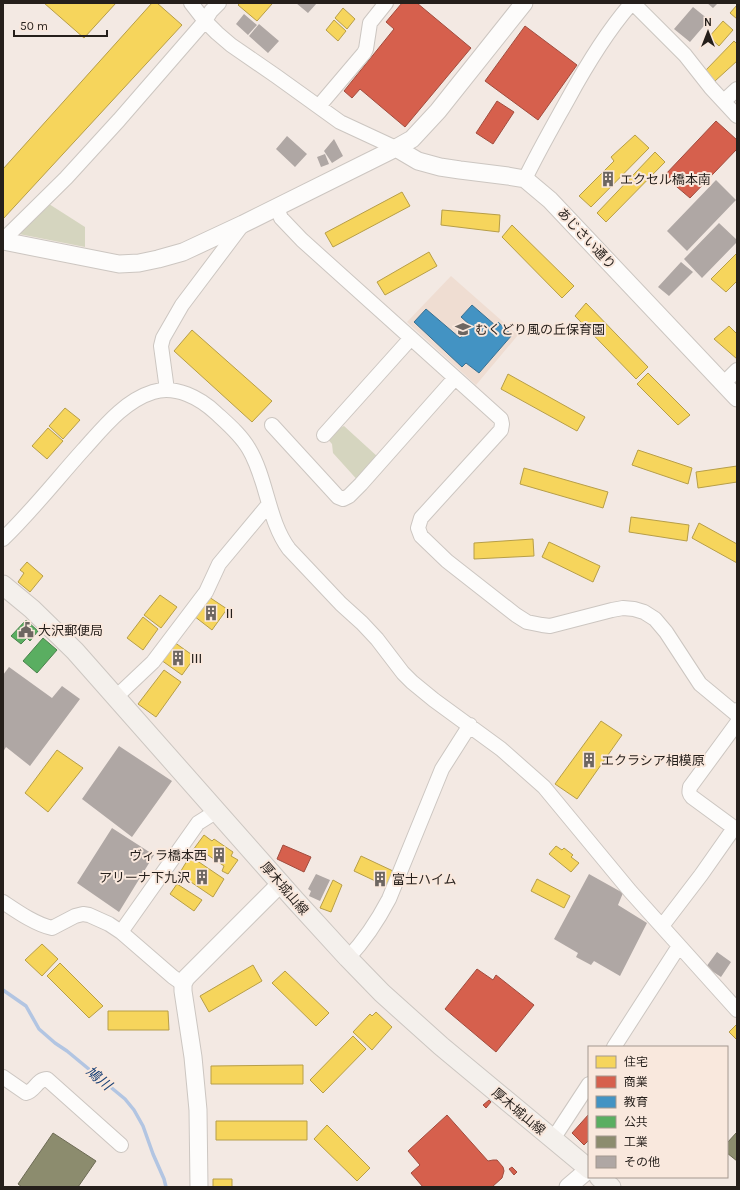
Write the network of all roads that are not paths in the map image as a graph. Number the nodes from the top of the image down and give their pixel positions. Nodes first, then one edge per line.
1 (191, 3) edge
2 (219, 3) edge
3 (386, 3) edge
4 (524, 3) edge
5 (204, 20) junction
6 (737, 89) edge
7 (724, 101) junction
8 (319, 106) junction
9 (737, 116) edge
10 (396, 148) junction
11 (524, 180) junction
12 (277, 208) junction
13 (243, 224) junction
14 (3, 241) edge
15 (411, 338) junction
16 (737, 370) edge
17 (455, 378) junction
18 (723, 384) junction
19 (167, 390) junction
20 (737, 398) edge
21 (272, 425) dead end
22 (324, 435) dead end
23 (269, 504) junction
24 (3, 539) edge
25 (3, 585) edge
26 (116, 697) junction
27 (737, 715) edge
28 (470, 725) junction
29 (217, 811) junction
30 (735, 829) edge
31 (281, 883) junction
32 (3, 902) edge
33 (662, 926) junction
34 (122, 932) junction
35 (680, 946) junction
36 (348, 958) junction
37 (183, 984) junction
38 (737, 1010) edge
39 (615, 1046) edge
40 (3, 1077) edge
41 (588, 1086) edge
42 (553, 1139) junction
43 (121, 1145) dead end
44 (588, 1168) edge
45 (588, 1170) edge
46 (600, 1178) edge
47 (199, 1187) edge
48 (568, 1187) edge
49 (610, 1187) edge

1 - 5 street
2 - 5 street
3 - 8 street
4 - 10 street
5 - 8 street
5 - 14 street
6 - 7 street
7 - 9 street
7 - 11 street
8 - 10 street
10 - 11 street, あじさい通り
10 - 12 street
11 - 18 street, あじさい通り
12 - 13 street
12 - 15 street
13 - 14 street
13 - 19 street
15 - 17 street
15 - 22 street
16 - 18 street
17 - 21 street
17 - 27 street
18 - 20 street, あじさい通り
19 - 23 street
19 - 24 street
23 - 26 street
23 - 28 street
25 - 26 main road, 厚木城山線
26 - 29 main road, 厚木城山線
27 - 30 street
28 - 33 street
28 - 36 street
29 - 31 main road, 厚木城山線
29 - 34 street
30 - 33 street
31 - 36 main road, 厚木城山線
31 - 37 street
32 - 34 street
33 - 35 street
34 - 37 street
35 - 38 street
35 - 39 street
36 - 42 main road, 厚木城山線
37 - 47 street
40 - 43 street
41 - 42 street
42 - 44 main road, 厚木城山線
45 - 48 street
46 - 49 main road

